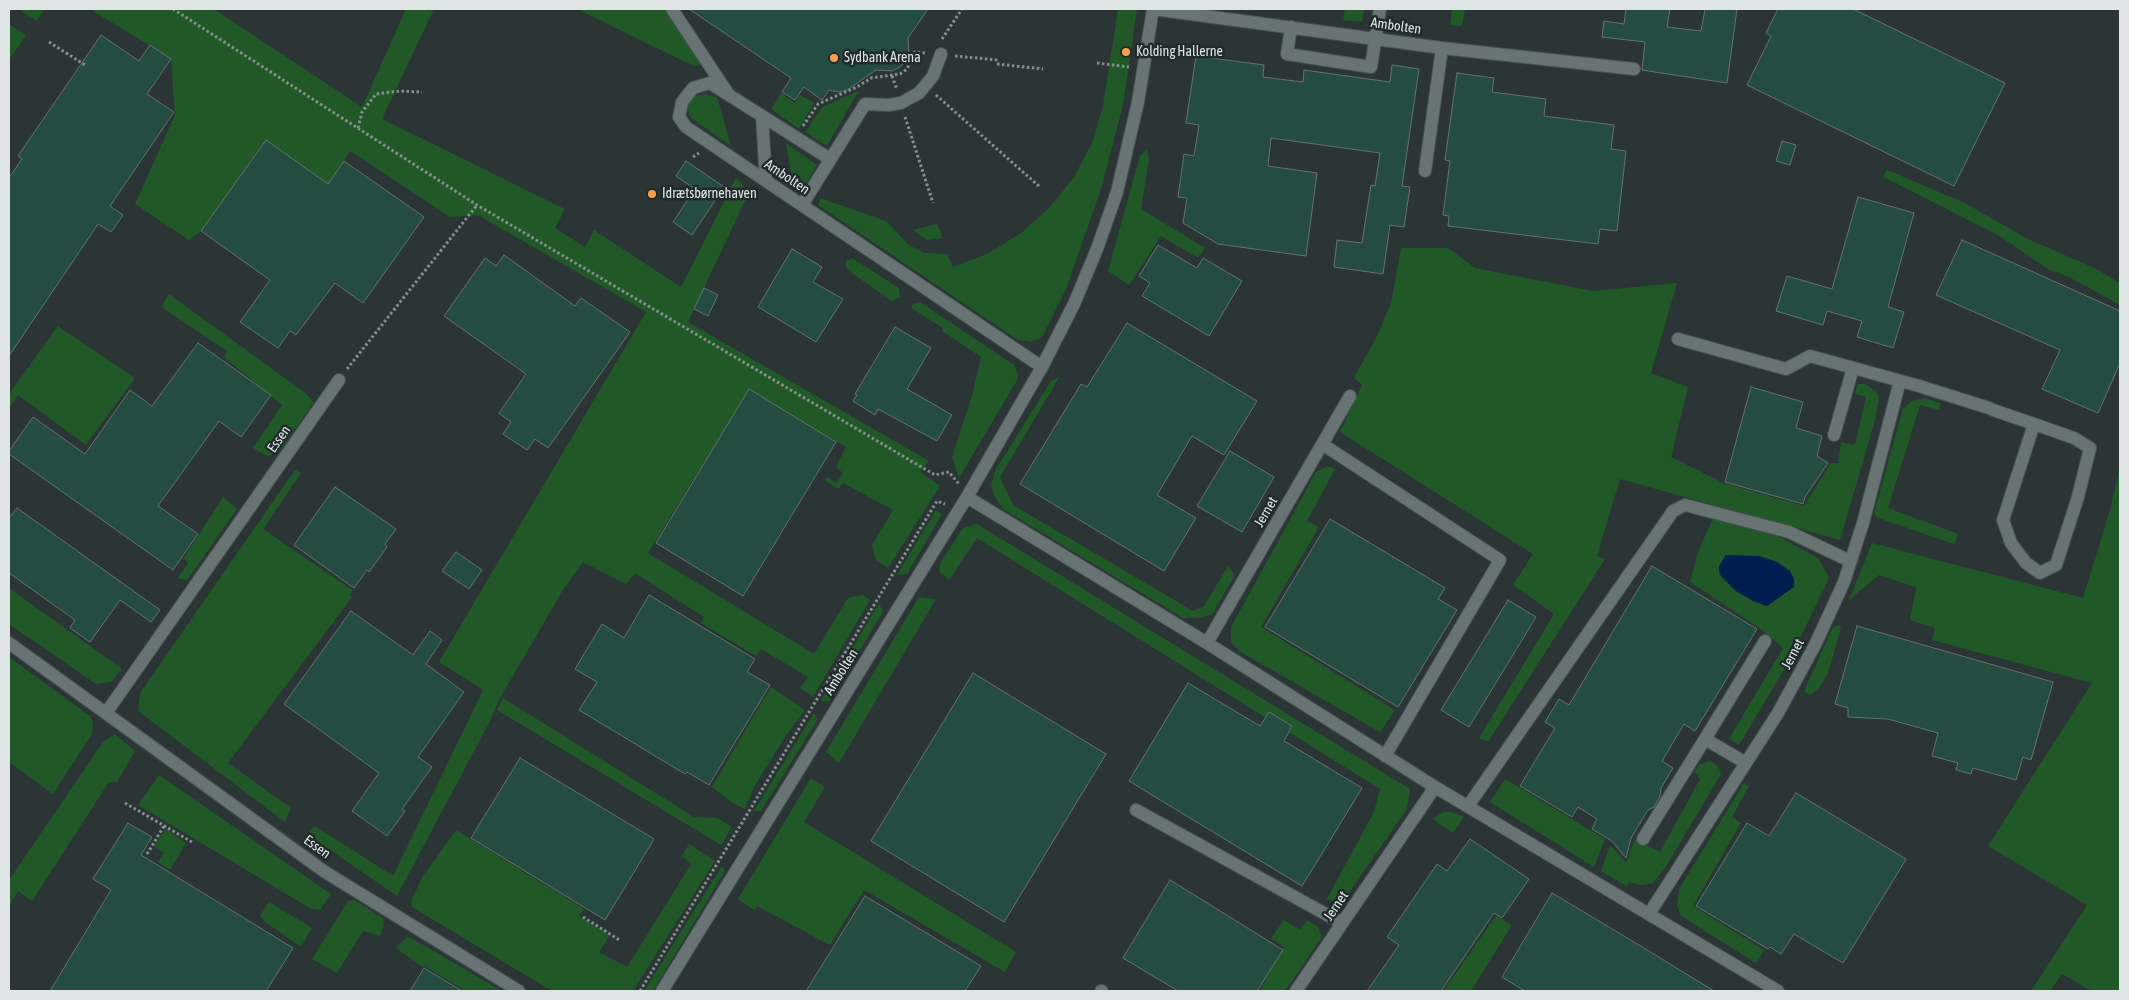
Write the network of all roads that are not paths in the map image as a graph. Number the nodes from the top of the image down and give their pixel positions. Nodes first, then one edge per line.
1 (672, 9) edge
2 (1153, 9) edge
3 (1380, 9) edge
4 (1291, 28) junction
5 (1375, 39) junction
6 (1442, 48) junction
7 (936, 54) road end
8 (1634, 69) dead end
9 (728, 94) junction
10 (762, 116) junction
11 (830, 160) junction
12 (1425, 171) dead end
13 (766, 181) junction
14 (802, 205) junction
15 (1678, 339) dead end
16 (1042, 367) junction
17 (1857, 369) junction
18 (339, 380) road end
19 (1900, 381) junction
20 (1350, 396) dead end
21 (2034, 424) junction
22 (1834, 434) dead end
23 (1322, 444) junction
24 (966, 497) junction
25 (1850, 561) junction
26 (1765, 641) dead end
27 (9, 643) edge
28 (1207, 643) junction
29 (106, 713) junction
30 (1705, 739) junction
31 (1385, 756) junction
32 (1746, 763) junction
33 (1435, 787) junction
34 (1468, 806) junction
35 (1136, 810) dead end
36 (1643, 839) dead end
37 (1649, 914) junction
38 (1342, 924) junction
39 (519, 991) edge
40 (662, 991) edge
41 (1296, 991) edge
42 (1778, 991) edge

1 - 9 street
2 - 4 street, Ambolten
2 - 16 street, Ambolten
3 - 5 street
4 - 5 street, Ambolten
4 - 5 street
5 - 6 street, Ambolten
6 - 8 street, Ambolten
6 - 12 street
7 - 11 street
9 - 10 street, Ambolten
9 - 13 street, Ambolten
10 - 11 street, Ambolten
10 - 13 street
11 - 14 street
13 - 14 street, Ambolten
14 - 16 street, Ambolten
15 - 17 street
16 - 24 street, Ambolten
17 - 19 street
17 - 22 street
18 - 29 street, Essen
19 - 21 street
19 - 25 street, Jernet
20 - 23 street, Jernet
21 - 21 street
23 - 28 street, Jernet
23 - 31 street
24 - 28 street
24 - 40 street, Ambolten
25 - 32 street, Jernet
25 - 34 street
26 - 30 street
27 - 29 street, Essen
28 - 31 street
29 - 39 street, Essen
30 - 32 street
30 - 36 street
31 - 33 street
32 - 37 street, Jernet
33 - 34 street
33 - 38 street, Jernet
34 - 37 street
35 - 38 street
37 - 42 street
38 - 41 street, Jernet

